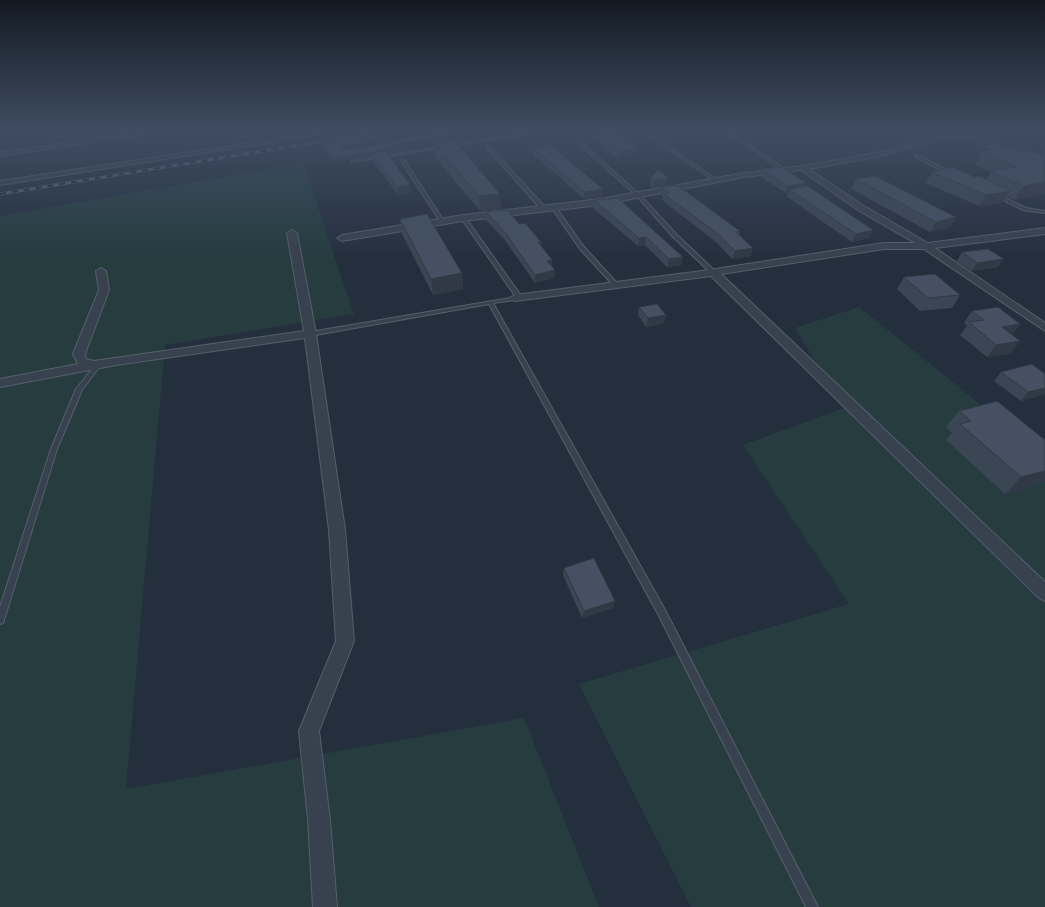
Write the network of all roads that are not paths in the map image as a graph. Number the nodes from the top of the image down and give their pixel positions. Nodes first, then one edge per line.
1 (57, 173) edge
2 (411, 173) edge
3 (512, 173) edge
4 (613, 173) edge
5 (706, 173) edge
6 (764, 173) edge
7 (810, 173) edge
8 (951, 173) edge
9 (958, 177) edge
10 (717, 181) junction
11 (0, 183) edge
12 (992, 193) edge
13 (639, 196) junction
14 (553, 207) junction
15 (543, 208) junction
16 (1045, 212) edge
17 (463, 218) junction
18 (442, 221) junction
19 (1045, 231) edge
20 (292, 233) dead end
21 (342, 238) dead end
22 (926, 246) junction
23 (100, 271) dead end
24 (713, 272) junction
25 (616, 284) junction
26 (517, 298) junction
27 (490, 302) junction
28 (1045, 328) edge
29 (310, 334) junction
30 (97, 366) junction
31 (0, 383) edge
32 (1045, 593) edge
33 (0, 620) edge
34 (325, 907) edge
35 (812, 907) edge

1 - 11 street
2 - 18 lane
3 - 15 lane
4 - 13 lane
5 - 10 lane
6 - 10 street
7 - 22 street
8 - 9 lane
10 - 13 street
12 - 16 lane
13 - 14 street
13 - 24 lane
14 - 15 street
14 - 25 lane
15 - 17 street
17 - 18 street
17 - 26 lane
18 - 21 street
19 - 22 street
20 - 29 street
22 - 24 street
22 - 28 street
23 - 30 street
24 - 25 street
24 - 32 street
25 - 26 street
26 - 27 lane
27 - 29 lane
27 - 35 lane
29 - 30 street
29 - 34 street
30 - 31 street
30 - 33 lane

